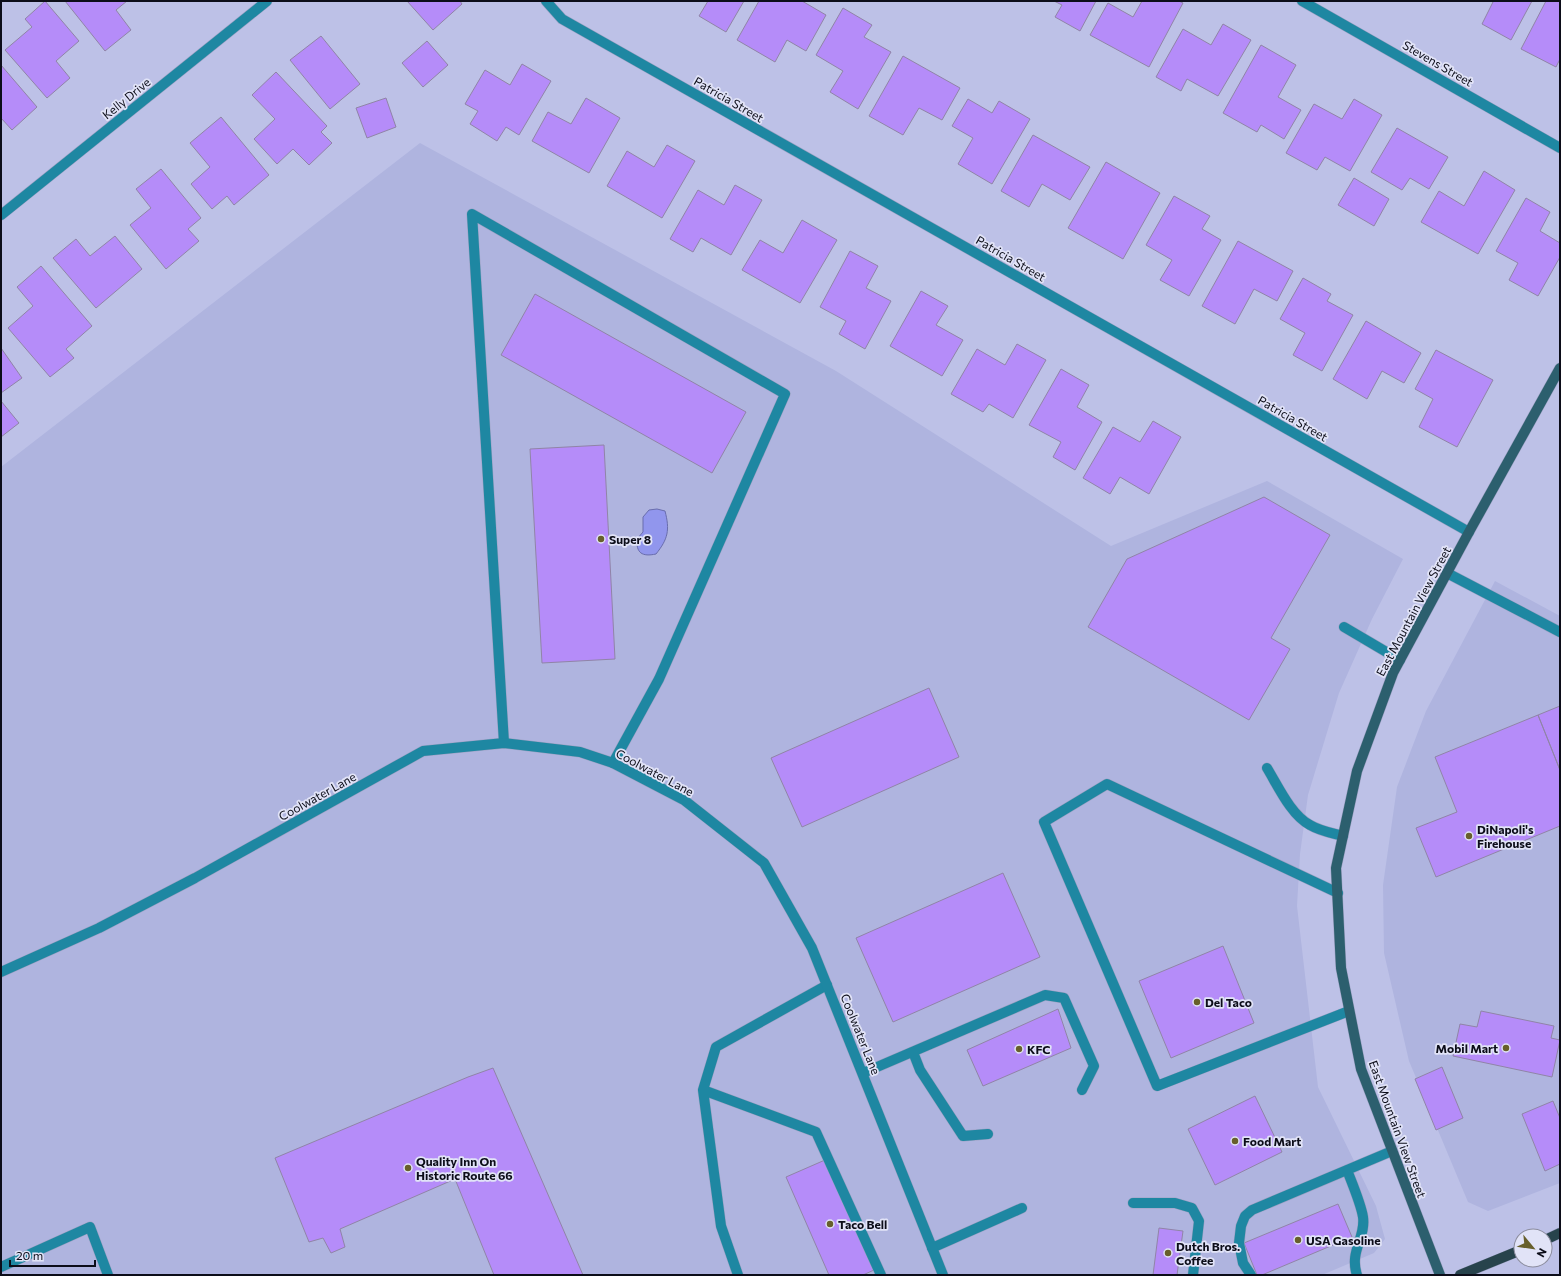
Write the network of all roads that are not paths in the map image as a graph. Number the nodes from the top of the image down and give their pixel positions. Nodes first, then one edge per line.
1 (267, 1) edge
2 (546, 1) edge
3 (1302, 1) edge
4 (1560, 148) edge
5 (1, 215) edge
6 (1560, 368) edge
7 (1469, 532) junction
8 (1447, 573) junction
9 (1344, 627) dead end
10 (1560, 632) edge
11 (1400, 660) junction
12 (504, 743) junction
13 (614, 763) junction
14 (1267, 768) dead end
15 (1343, 836) junction
16 (1338, 893) junction
17 (1, 972) edge
18 (827, 985) junction
19 (1349, 1011) junction
20 (912, 1052) junction
21 (863, 1073) junction
22 (703, 1090) junction
23 (1082, 1090) dead end
24 (988, 1134) dead end
25 (1392, 1151) junction
26 (1348, 1170) junction
27 (1133, 1203) dead end
28 (1022, 1208) dead end
29 (932, 1248) junction
30 (1513, 1253) edge
31 (1, 1267) edge
32 (108, 1275) edge
33 (738, 1275) edge
34 (881, 1275) edge
35 (943, 1275) edge
36 (1193, 1275) edge
37 (1251, 1275) edge
38 (1357, 1275) edge
39 (1440, 1275) edge
40 (1460, 1275) edge

1 - 5 street, Kelly Drive
2 - 7 street, Patricia Street
3 - 4 street, Stevens Street
6 - 7 main road, East Mountain View Street
7 - 8 main road, East Mountain View Street
8 - 10 street
8 - 11 main road, East Mountain View Street
9 - 11 street
11 - 15 main road, East Mountain View Street
12 - 13 street, Coolwater Lane
12 - 13 street
12 - 17 street, Coolwater Lane
13 - 18 street, Coolwater Lane
14 - 15 street
15 - 16 main road, East Mountain View Street
16 - 19 main road, East Mountain View Street
16 - 19 street
18 - 21 street, Coolwater Lane
18 - 22 street
19 - 25 main road, East Mountain View Street
20 - 21 street
20 - 23 street
20 - 24 street
21 - 29 street, Coolwater Lane
22 - 33 street
22 - 34 street
25 - 26 street
25 - 39 main road, East Mountain View Street
26 - 37 street
26 - 38 street
27 - 36 street
28 - 29 street
29 - 35 street, Coolwater Lane
30 - 40 main road
31 - 32 street

